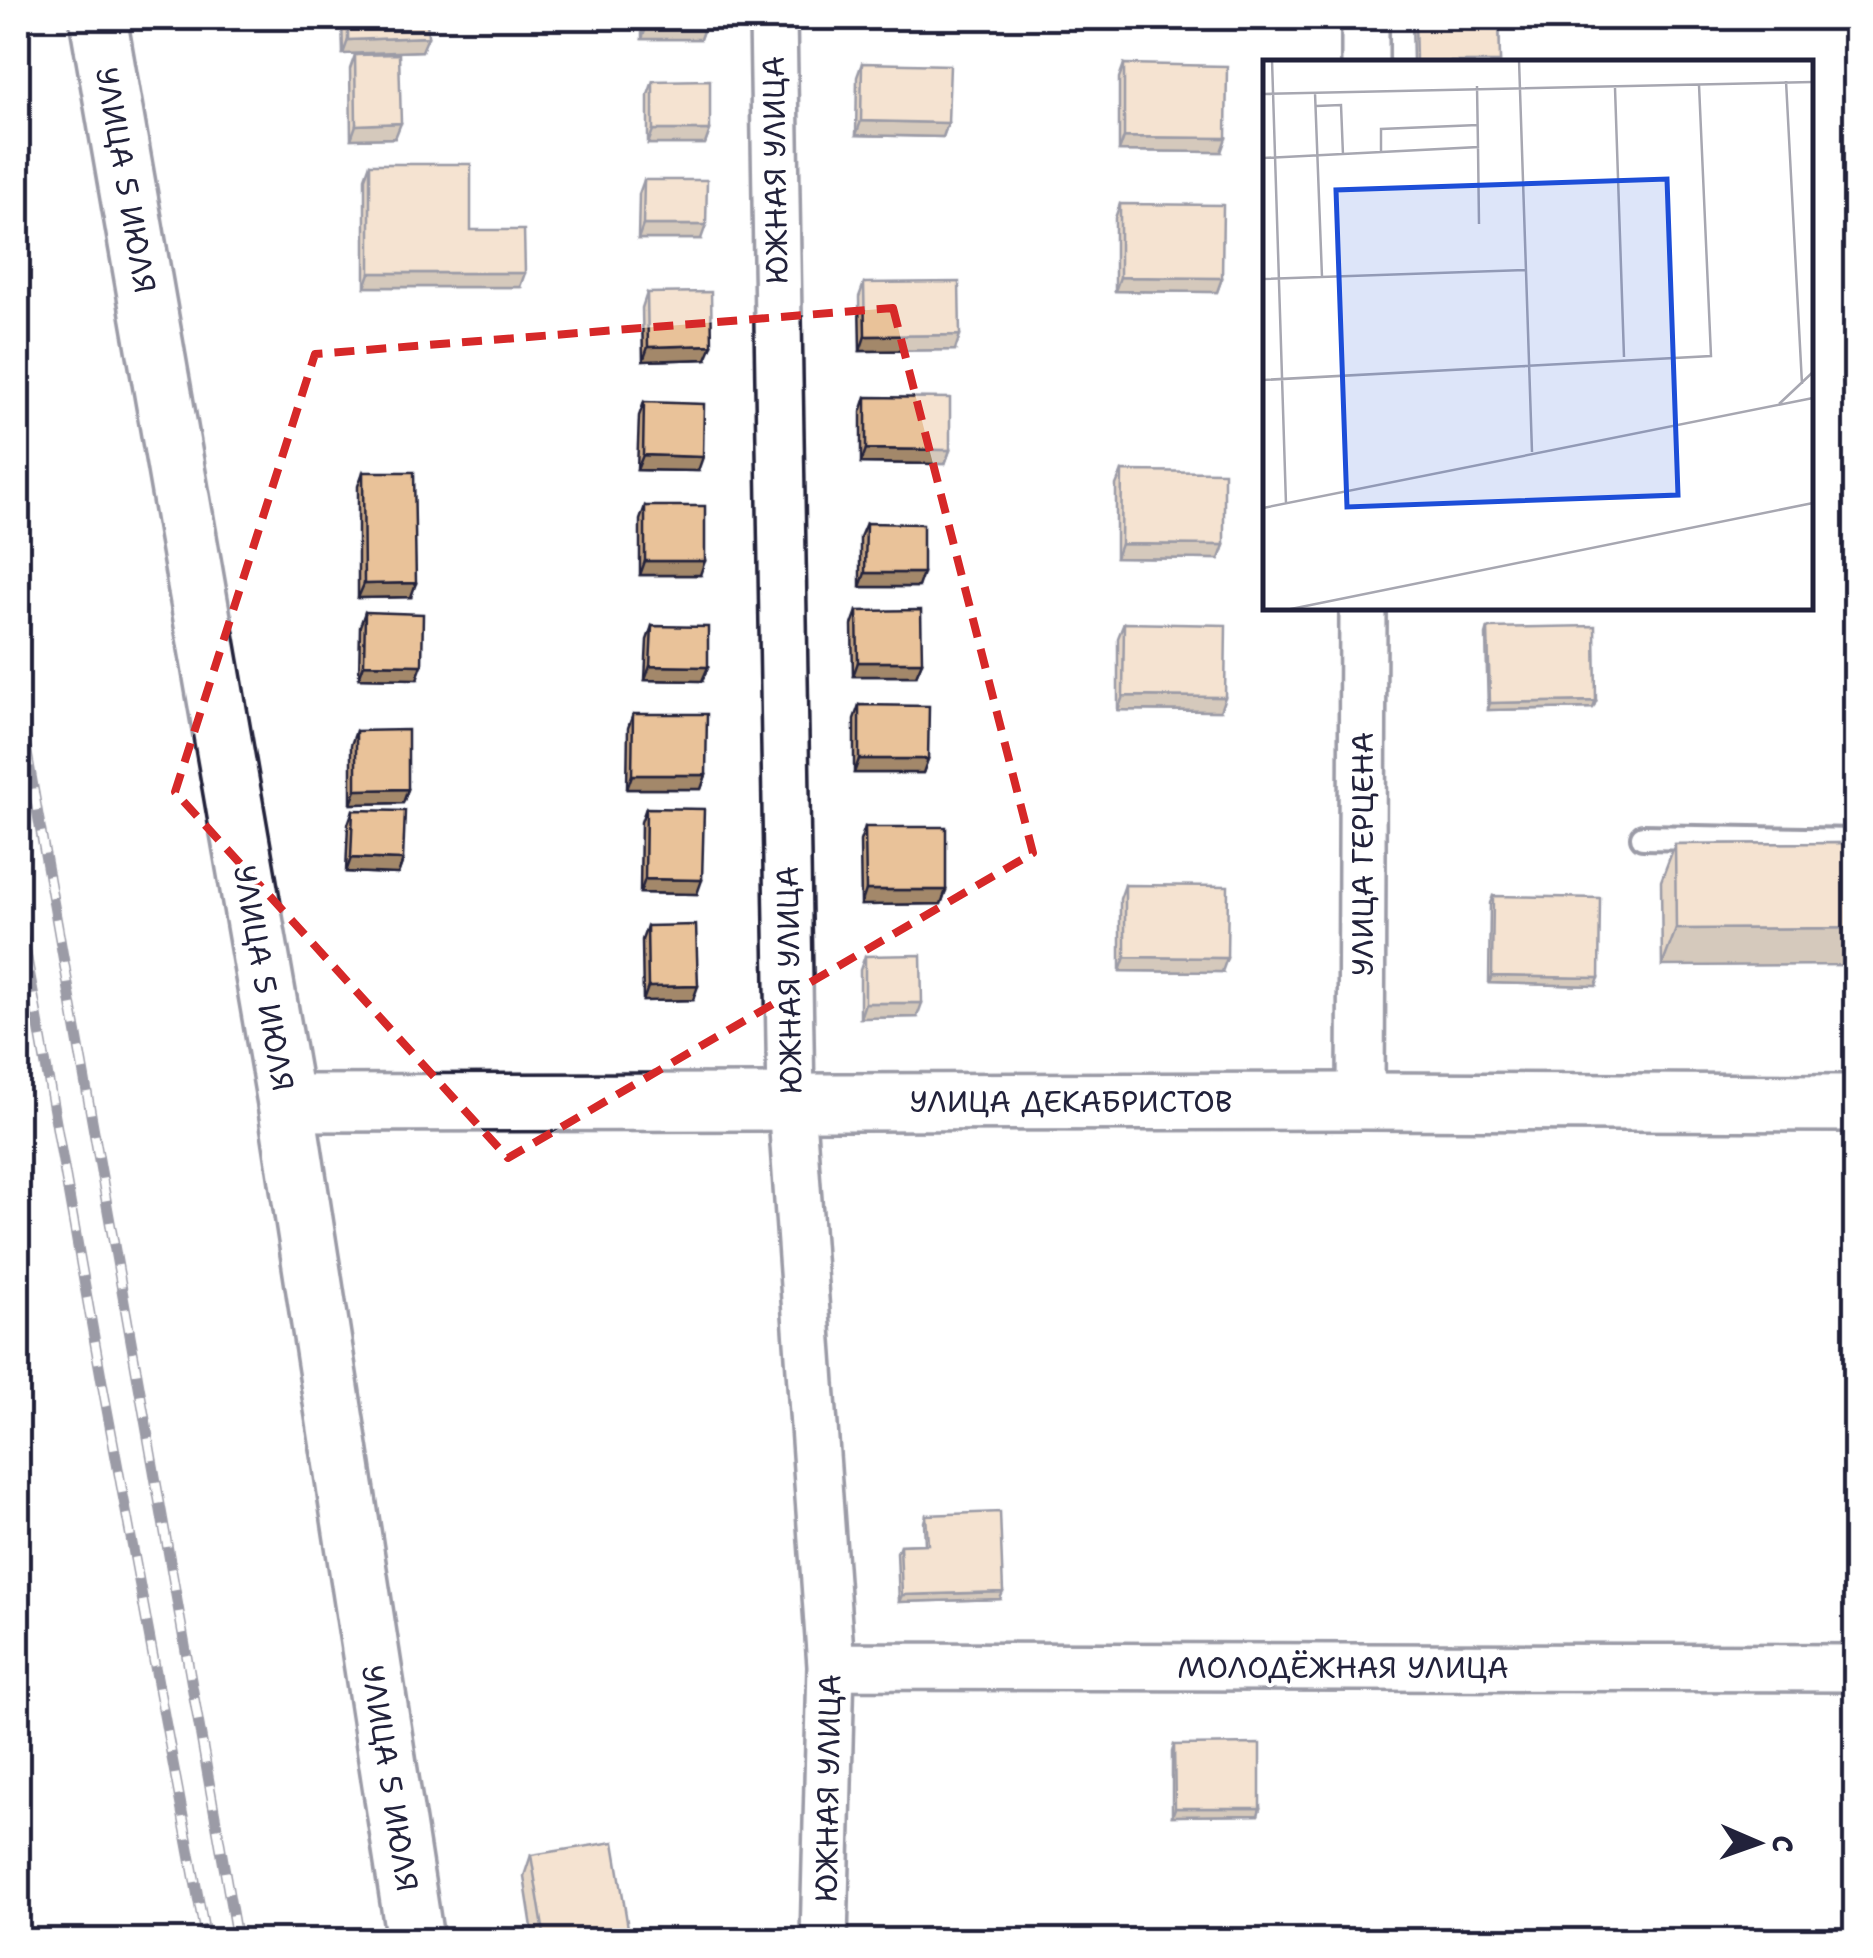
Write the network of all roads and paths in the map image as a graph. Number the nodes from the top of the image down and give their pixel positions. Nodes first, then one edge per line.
1 (98, 18) edge
2 (772, 18) edge
3 (1366, 18) edge
4 (1365, 60) edge
5 (1363, 610) edge
6 (1642, 837) dead end
7 (1856, 841) edge
8 (1361, 1101) junction
9 (792, 1102) junction
10 (286, 1103) junction
11 (1856, 1103) edge
12 (831, 1666) junction
13 (1856, 1668) edge
14 (415, 1940) edge
15 (824, 1940) edge

1 - 10 main road, УЛИЦА 5 ИЮЛЯ
2 - 9 street, ЮЖНАЯ УЛИЦА
3 - 4 street
5 - 8 street, УЛИЦА ГЕРЦЕНА
6 - 7 lane
8 - 9 main road, УЛИЦА ДЕКАБРИСТОВ
8 - 11 main road, УЛИЦА ДЕКАБРИСТОВ
9 - 10 main road, УЛИЦА ДЕКАБРИСТОВ
9 - 12 street, ЮЖНАЯ УЛИЦА
10 - 14 main road, УЛИЦА 5 ИЮЛЯ
12 - 13 street, МОЛОДЁЖНАЯ УЛИЦА
12 - 15 street, ЮЖНАЯ УЛИЦА

